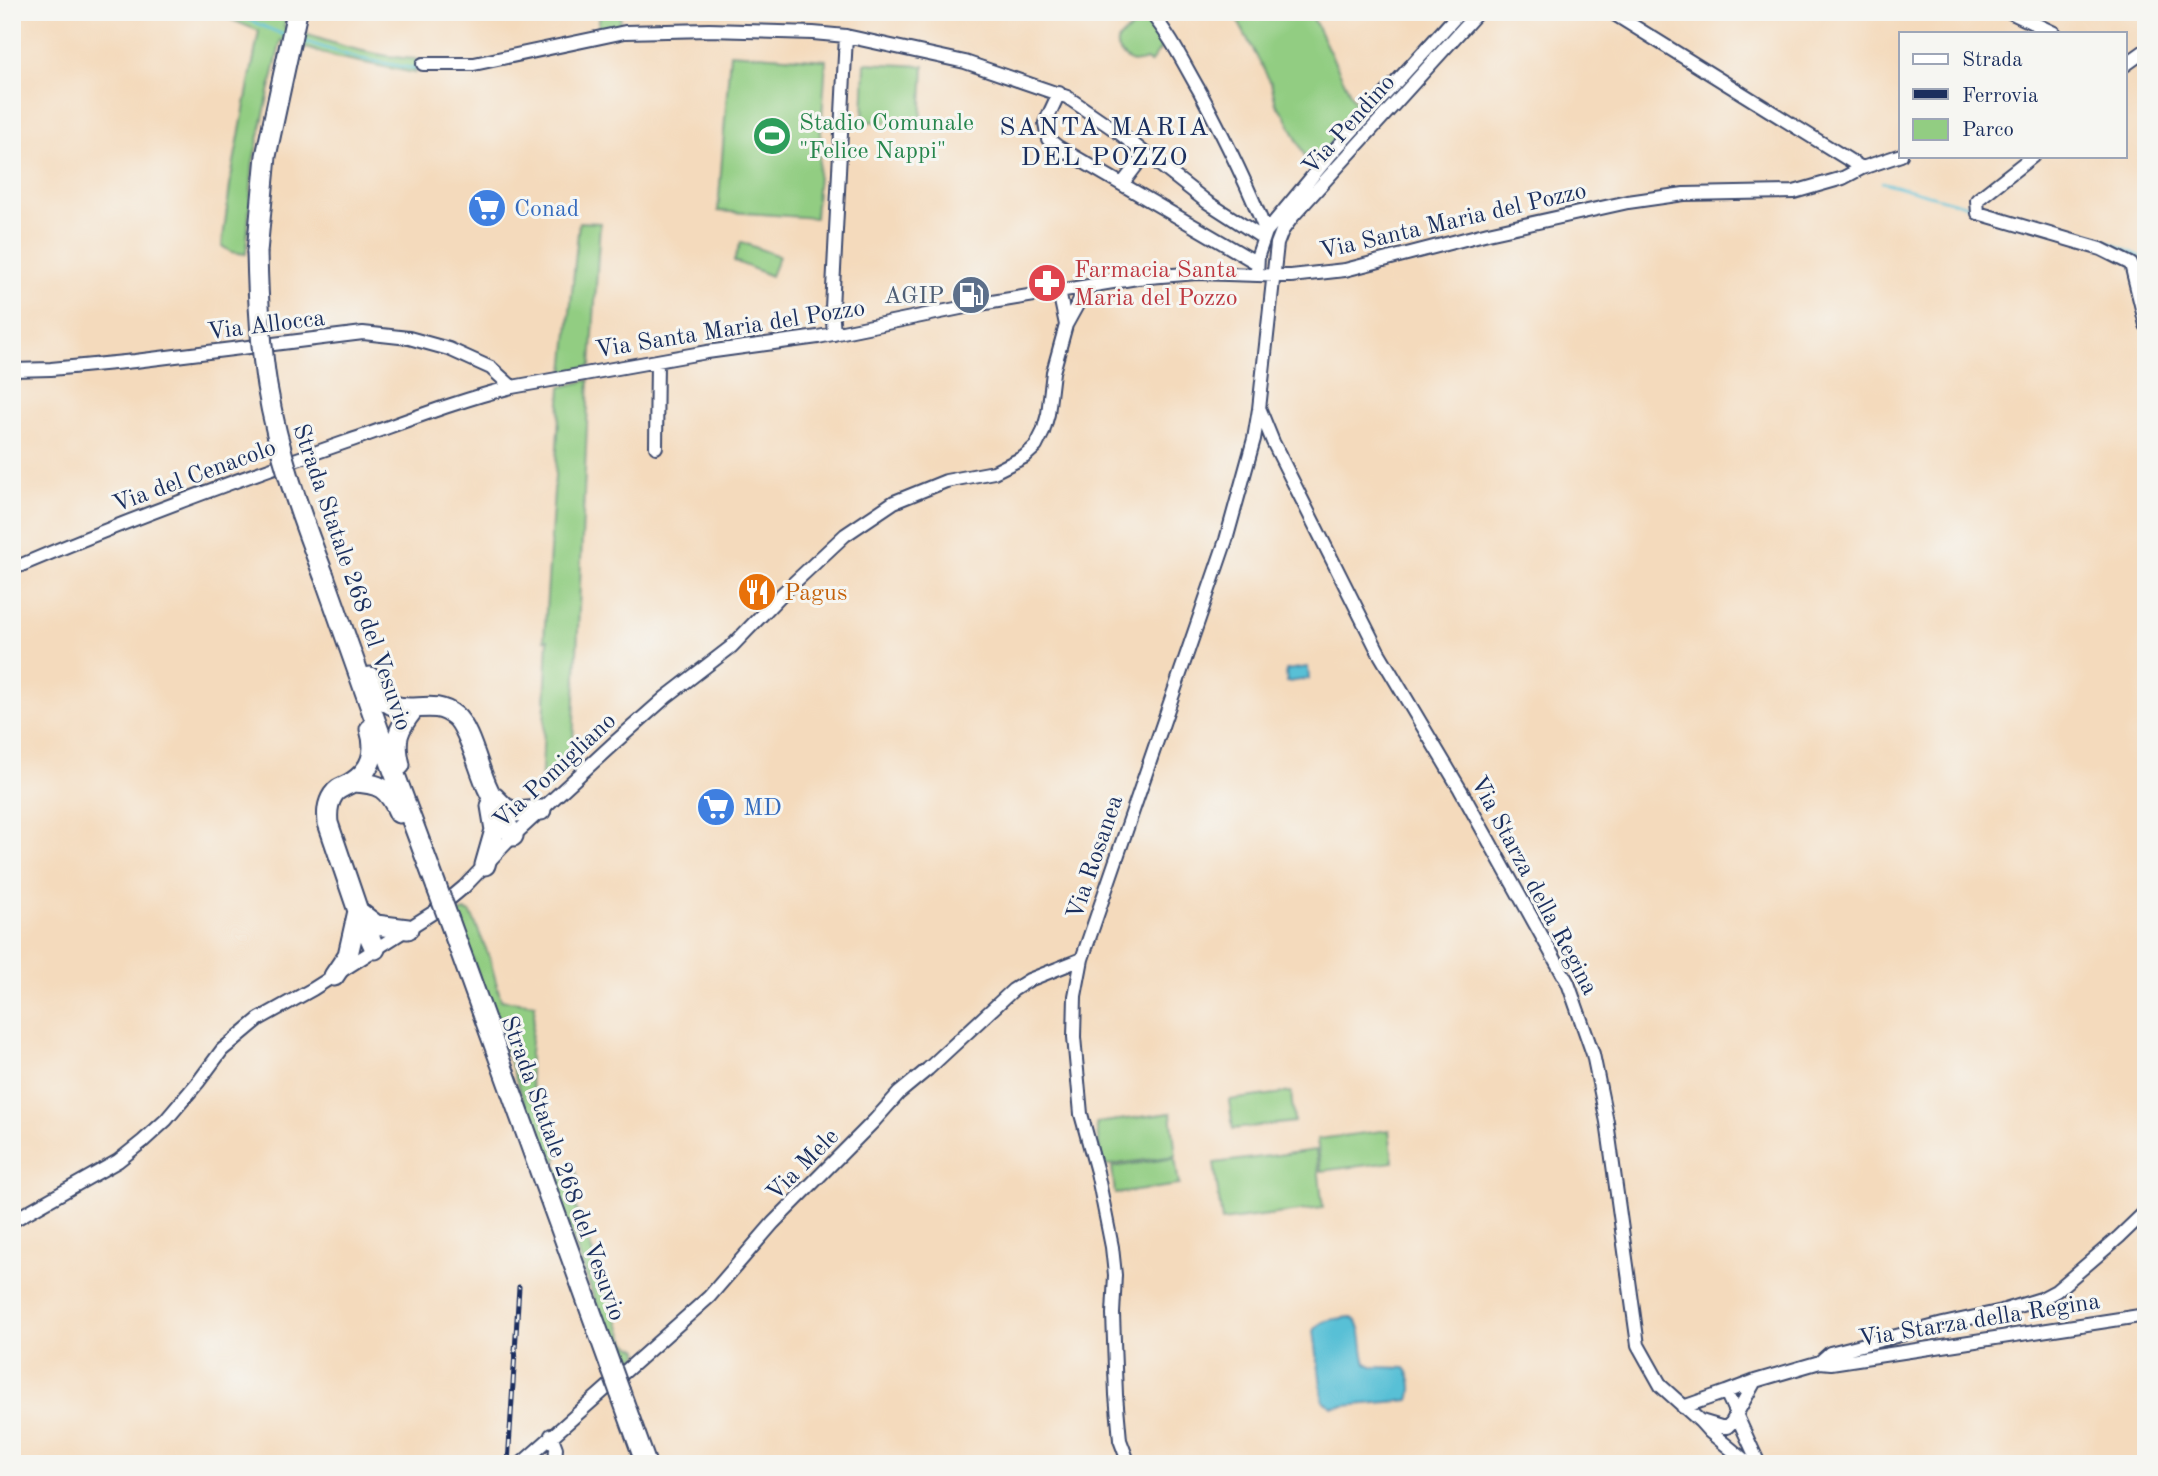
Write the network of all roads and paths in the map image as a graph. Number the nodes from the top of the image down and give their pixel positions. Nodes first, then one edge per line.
1 (1150, 12) edge
2 (1460, 12) edge
3 (1478, 12) edge
4 (1611, 12) edge
5 (2010, 12) edge
6 (296, 15) edge
7 (2052, 32) edge
8 (846, 36) junction
9 (2146, 50) edge
10 (424, 64) dead end
11 (2126, 64) edge
12 (1059, 93) junction
13 (1145, 154) junction
14 (1899, 156) edge
15 (2030, 158) edge
16 (1862, 168) junction
17 (1123, 183) junction
18 (1265, 235) junction
19 (1257, 269) junction
20 (1273, 276) junction
21 (1087, 287) junction
22 (1059, 291) junction
23 (1066, 325) junction
24 (2146, 326) edge
25 (834, 334) junction
26 (657, 361) junction
27 (12, 370) edge
28 (512, 387) junction
29 (1259, 409) junction
30 (656, 447) dead end
31 (12, 569) edge
32 (342, 628) junction
33 (354, 660) junction
34 (413, 710) junction
35 (352, 782) junction
36 (489, 792) junction
37 (541, 810) junction
38 (413, 821) junction
39 (513, 836) junction
40 (485, 864) junction
41 (428, 865) junction
42 (358, 911) junction
43 (408, 929) junction
44 (375, 949) junction
45 (1082, 959) junction
46 (334, 976) junction
47 (2146, 1211) edge
48 (12, 1221) edge
49 (2146, 1315) edge
50 (1820, 1362) junction
51 (1755, 1381) junction
52 (1726, 1392) junction
53 (1683, 1407) junction
54 (1737, 1412) junction
55 (1700, 1420) junction
56 (551, 1435) junction
57 (525, 1460) edge
58 (555, 1464) edge
59 (646, 1464) edge
60 (1129, 1464) edge
61 (1749, 1464) edge
62 (1759, 1464) edge

1 - 18 street
2 - 18 street, Via Pendino
3 - 20 street, Via Pendino
4 - 16 street
5 - 7 street
6 - 32 highway, Strada Statale 268 del Vesuvio, bridge
8 - 10 street
8 - 12 street
8 - 25 street
9 - 11 street
12 - 13 street
12 - 17 street
13 - 17 street
13 - 18 street
14 - 16 street, Via Santa Maria del Pozzo
15 - 24 street
16 - 20 street, Via Santa Maria del Pozzo
17 - 19 street
18 - 19 street, Via Pendino
19 - 20 street, Via Santa Maria del Pozzo
19 - 21 street, Via Santa Maria del Pozzo
20 - 29 street, Via Rosanea
21 - 22 street, Via Santa Maria del Pozzo
21 - 23 street, Via Pomigliano
22 - 23 street, Via Pomigliano
22 - 25 street, Via Santa Maria del Pozzo
23 - 37 street, Via Pomigliano
25 - 26 street, Via Santa Maria del Pozzo
26 - 28 street, Via Santa Maria del Pozzo
26 - 30 street
27 - 28 street, Via Allocca
28 - 31 street, Via del Cenacolo
29 - 45 street, Via Rosanea
29 - 53 street, Via Starza della Regina
32 - 33 highway, Strada Statale 268 del Vesuvio
32 - 34 highway
33 - 35 highway
33 - 38 highway, Strada Statale 268 del Vesuvio
34 - 36 highway
34 - 38 highway
35 - 41 highway
35 - 42 highway
36 - 37 highway
36 - 39 highway
36 - 40 highway
37 - 39 street, Via Pomigliano
38 - 41 highway
39 - 40 street, Via Pomigliano
40 - 43 street, Via Pomigliano
41 - 59 highway, Strada Statale 268 del Vesuvio, bridge
42 - 43 highway
42 - 44 highway
42 - 46 highway
43 - 44 street, Via Pomigliano
44 - 46 street, Via Pomigliano
45 - 56 street, Via Mele
45 - 60 street, Via Rosanea
46 - 48 street, Via Pomigliano
47 - 50 street, Via Starza della Regina
49 - 50 street, Via Starza della Regina
50 - 51 street, Via Starza della Regina
51 - 52 street, Via Starza della Regina
51 - 54 street
52 - 53 street, Via Starza della Regina
52 - 54 street
53 - 55 street, Via Starza della Regina
54 - 55 street
54 - 62 street
55 - 61 street, Via Starza della Regina
56 - 57 street, Via Mele
56 - 58 street

